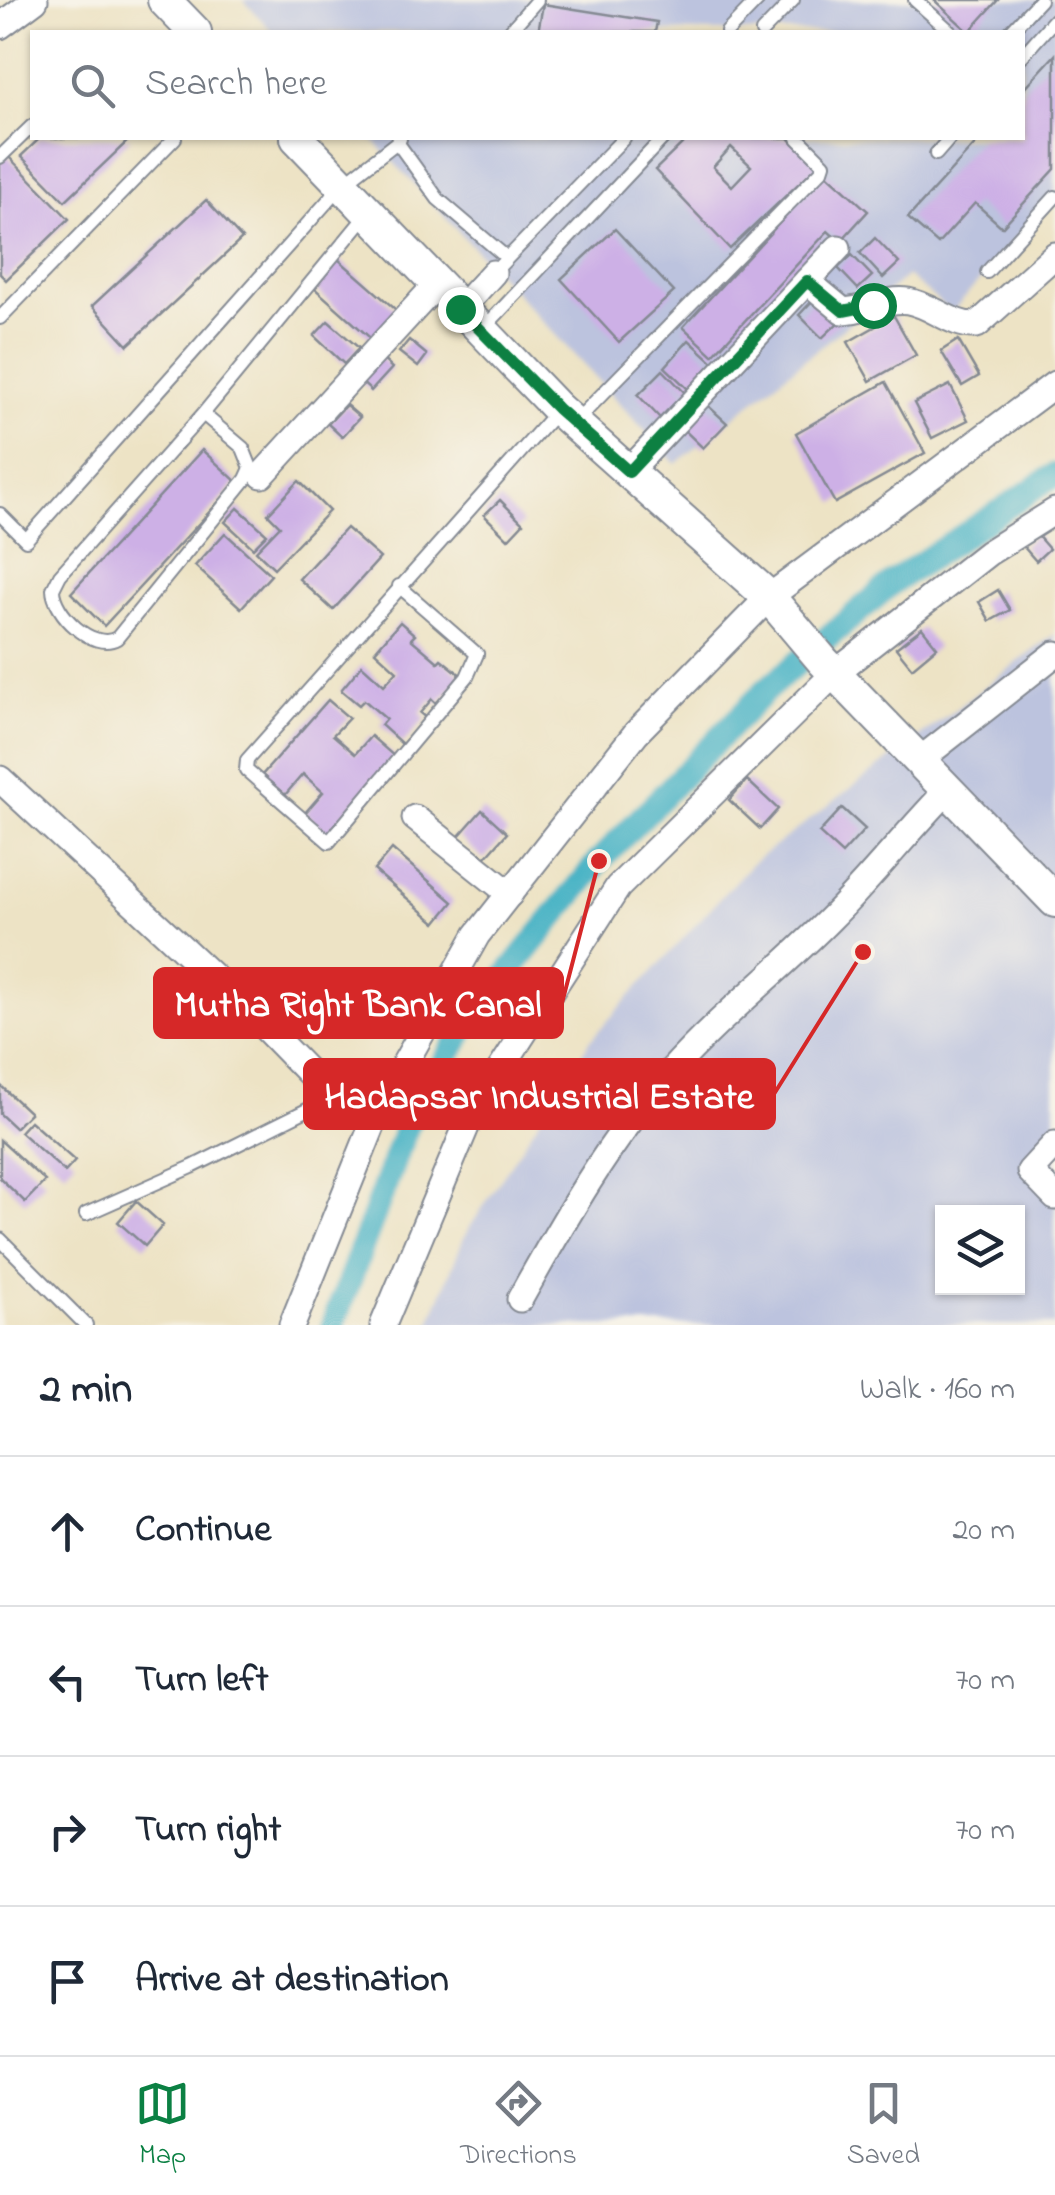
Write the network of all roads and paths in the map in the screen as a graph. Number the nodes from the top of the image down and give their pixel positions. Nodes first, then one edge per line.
1 (35, 0) edge
2 (164, 0) edge
3 (537, 0) edge
4 (758, 0) edge
5 (793, 0) edge
6 (914, 0) edge
7 (1040, 0) edge
8 (1055, 19) edge
9 (0, 26) edge
10 (193, 30) edge
11 (511, 30) edge
12 (728, 30) edge
13 (764, 30) edge
14 (949, 30) edge
15 (1012, 30) edge
16 (1025, 53) edge
17 (30, 128) edge
18 (173, 140) edge
19 (300, 140) edge
20 (399, 140) edge
21 (622, 140) edge
22 (661, 140) edge
23 (800, 140) edge
24 (948, 140) edge
25 (936, 154) dead end
26 (0, 157) edge
27 (343, 184) junction
28 (1055, 197) edge
29 (369, 211) junction
30 (838, 248) dead end
31 (1055, 255) edge
32 (500, 266) junction
33 (987, 272) dead end
34 (807, 281) junction
35 (437, 284) junction
36 (0, 318) edge
37 (471, 320) junction
38 (1055, 384) edge
39 (203, 414) junction
40 (566, 416) junction
41 (629, 472) junction
42 (262, 475) dead end
43 (1055, 511) edge
44 (0, 514) edge
45 (399, 586) junction
46 (777, 606) junction
47 (1055, 654) edge
48 (829, 667) junction
49 (921, 760) junction
50 (0, 779) edge
51 (949, 789) junction
52 (415, 818) dead end
53 (510, 894) junction
54 (1055, 901) edge
55 (335, 1096) junction
56 (378, 1110) junction
57 (1055, 1144) edge
58 (1055, 1196) edge
59 (86, 1214) dead end
60 (0, 1239) edge
61 (520, 1300) dead end
62 (86, 1325) edge
63 (292, 1325) edge
64 (384, 1325) edge

1 - 9 street
2 - 10 street
3 - 11 lane
4 - 12 lane
5 - 13 lane
6 - 14 lane
7 - 15 lane
8 - 16 lane
17 - 26 lane
18 - 36 lane
19 - 27 street
20 - 27 lane
20 - 32 lane
21 - 32 lane
22 - 37 lane
23 - 40 lane
24 - 25 lane
27 - 29 street
27 - 44 lane
28 - 33 lane
29 - 35 street
29 - 39 lane
30 - 34 street
31 - 34 street
32 - 37 street
34 - 41 street
35 - 37 street
35 - 42 street
37 - 40 street
38 - 46 street
39 - 39 lane
40 - 41 street
40 - 45 lane
41 - 46 street
43 - 48 street
45 - 45 lane
46 - 48 street
46 - 53 street
47 - 49 street
48 - 49 street
48 - 64 street
49 - 51 street
50 - 55 street
51 - 54 street
51 - 61 street
52 - 53 street
53 - 56 street
55 - 56 street
55 - 59 lane
56 - 63 street
57 - 58 street
60 - 62 lane

